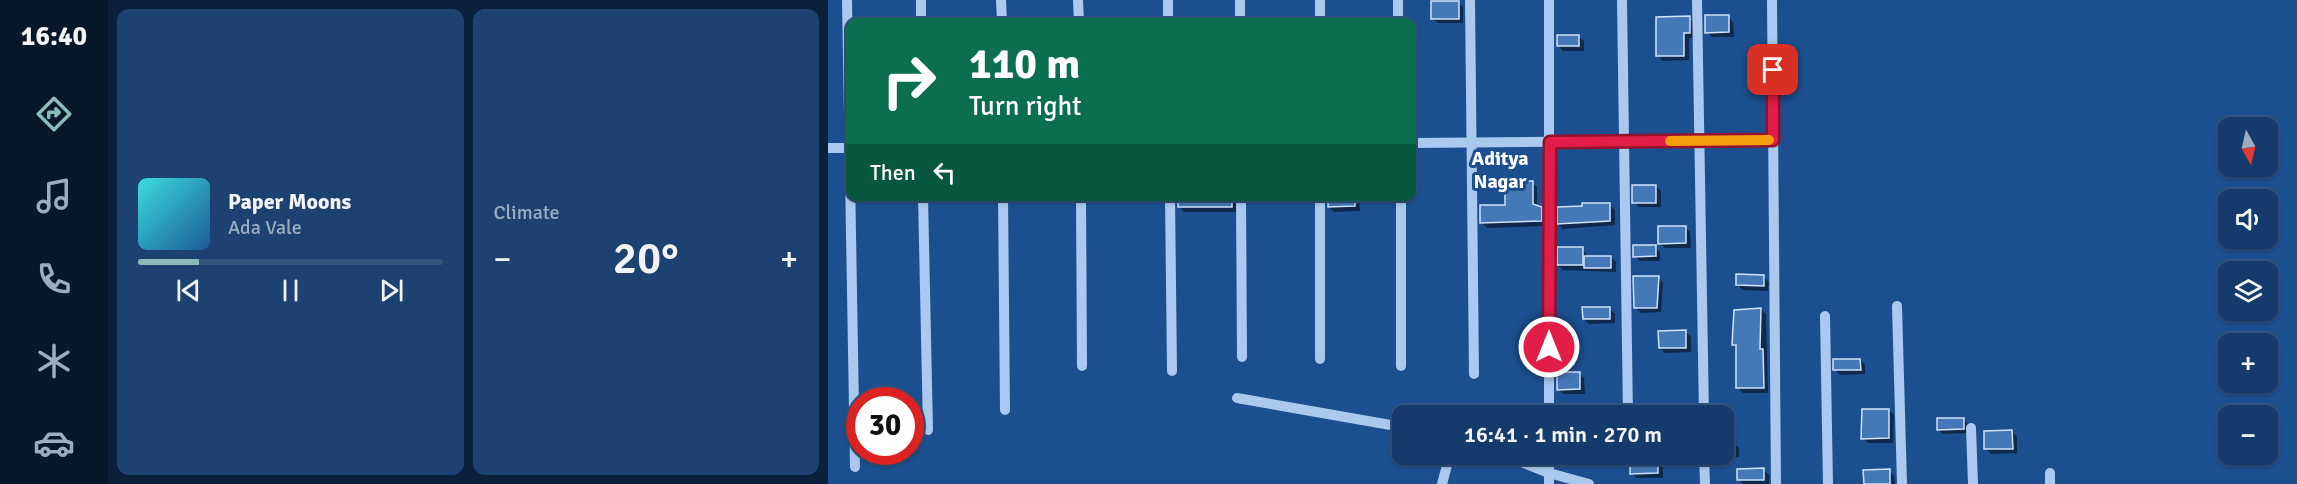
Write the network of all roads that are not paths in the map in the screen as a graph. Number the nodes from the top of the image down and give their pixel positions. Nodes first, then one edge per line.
1 (848, 0) edge
2 (921, 0) edge
3 (1002, 0) edge
4 (1078, 0) edge
5 (1168, 0) edge
6 (1240, 0) edge
7 (1320, 0) edge
8 (1398, 0) edge
9 (1470, 0) edge
10 (1549, 0) edge
11 (1622, 0) edge
12 (1697, 0) edge
13 (1772, 0) edge
14 (848, 18) edge
15 (921, 18) edge
16 (1002, 18) edge
17 (1079, 18) edge
18 (1168, 18) edge
19 (1240, 18) edge
20 (1320, 18) edge
21 (1398, 18) edge
22 (1773, 140) junction
23 (1699, 141) junction
24 (1550, 142) junction
25 (1623, 142) junction
26 (1416, 143) edge
27 (1472, 143) junction
28 (828, 148) edge
29 (846, 148) edge
30 (851, 201) edge
31 (923, 201) edge
32 (1003, 201) edge
33 (1081, 201) edge
34 (1170, 201) edge
35 (1241, 201) edge
36 (1320, 201) edge
37 (1401, 201) edge
38 (1896, 306) dead end
39 (1826, 316) dead end
40 (1242, 357) dead end
41 (1320, 359) dead end
42 (1082, 366) dead end
43 (1401, 366) dead end
44 (1172, 371) dead end
45 (1474, 374) dead end
46 (1237, 398) dead end
47 (1549, 405) edge
48 (1628, 405) edge
49 (1704, 405) edge
50 (1005, 410) dead end
51 (1392, 425) edge
52 (1971, 428) dead end
53 (928, 430) dead end
54 (1447, 465) edge
55 (1523, 465) edge
56 (1704, 465) edge
57 (855, 467) dead end
58 (1549, 478) edge
59 (1442, 484) edge
60 (1589, 484) edge
61 (1705, 484) edge
62 (1776, 484) edge
63 (1828, 484) edge
64 (1902, 484) edge
65 (1973, 484) edge

1 - 14 street
2 - 15 street
3 - 16 street
4 - 17 street
5 - 18 street
6 - 19 street
7 - 20 street
8 - 21 street
9 - 27 street
10 - 24 street
11 - 25 street
12 - 23 street
13 - 22 street
22 - 23 street
22 - 62 street
23 - 25 street
23 - 49 street
24 - 25 street
24 - 27 street
24 - 47 street
25 - 48 street
26 - 27 street
27 - 45 street
28 - 29 street
30 - 57 street
31 - 53 street
32 - 50 street
33 - 42 street
34 - 44 street
35 - 40 street
36 - 41 street
37 - 43 street
38 - 64 street
39 - 63 street
46 - 51 street
52 - 65 street
54 - 59 street
55 - 58 street
56 - 61 street
58 - 60 street

